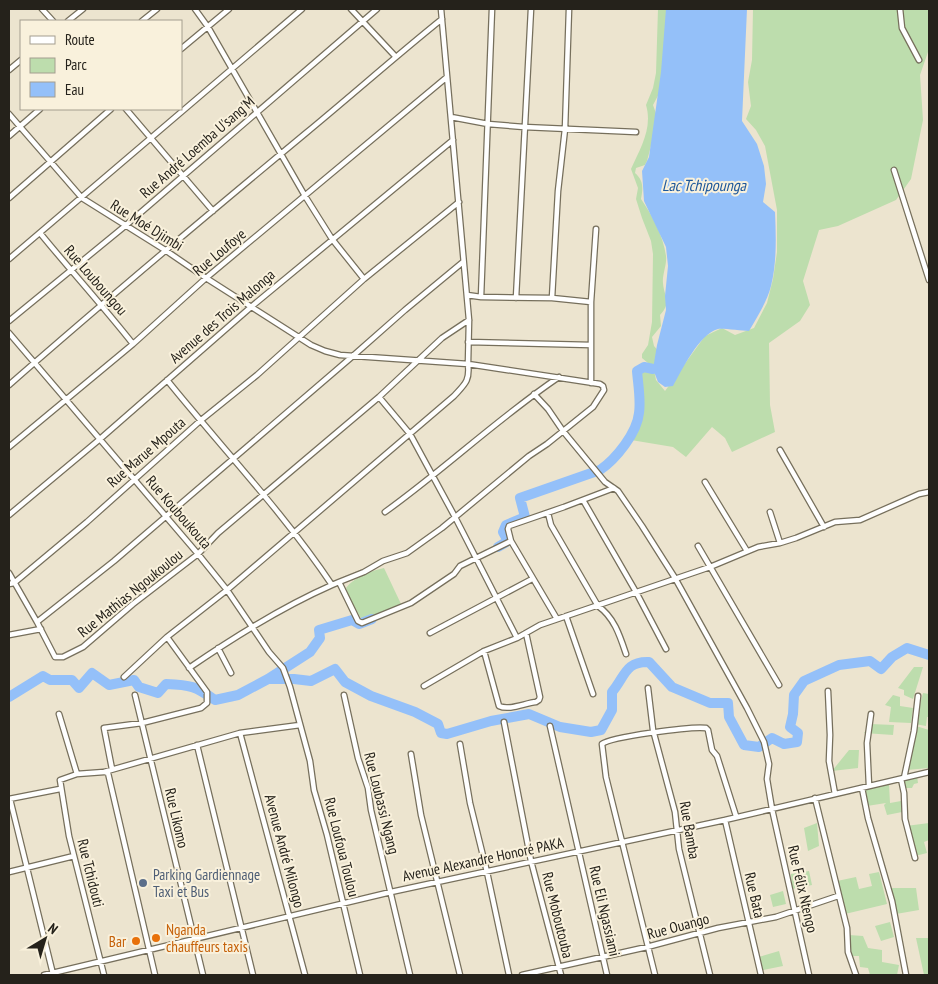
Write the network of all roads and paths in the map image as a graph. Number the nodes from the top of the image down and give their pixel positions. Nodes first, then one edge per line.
1 (42, 9) edge
2 (83, 9) edge
3 (157, 9) edge
4 (195, 9) edge
5 (229, 9) edge
6 (302, 9) edge
7 (351, 9) edge
8 (377, 9) edge
9 (441, 9) edge
10 (492, 9) edge
11 (531, 9) edge
12 (569, 9) edge
13 (900, 9) edge
14 (442, 19) junction
15 (51, 20) edge
16 (69, 20) edge
17 (143, 20) edge
18 (362, 22) junction
19 (208, 27) junction
20 (182, 48) edge
21 (395, 56) junction
22 (919, 60) dead end
23 (20, 61) edge
24 (233, 69) junction
25 (9, 70) edge
26 (447, 78) junction
27 (39, 110) edge
28 (110, 110) edge
29 (127, 110) edge
30 (257, 111) junction
31 (9, 114) edge
32 (451, 117) junction
33 (488, 124) junction
34 (20, 126) junction
35 (524, 127) junction
36 (565, 129) junction
37 (636, 132) dead end
38 (9, 136) edge
39 (151, 139) junction
40 (454, 140) junction
41 (282, 153) junction
42 (50, 162) junction
43 (894, 170) dead end
44 (182, 176) junction
45 (306, 196) junction
46 (9, 198) edge
47 (82, 198) junction
48 (459, 202) junction
49 (213, 211) junction
50 (125, 226) junction
51 (596, 229) dead end
52 (40, 234) junction
53 (332, 238) junction
54 (165, 250) junction
55 (9, 259) edge
56 (463, 262) junction
57 (70, 271) junction
58 (206, 278) junction
59 (364, 279) junction
60 (929, 280) edge
61 (467, 295) junction
62 (481, 297) junction
63 (516, 298) junction
64 (552, 298) junction
65 (591, 302) junction
66 (102, 305) junction
67 (251, 307) junction
68 (469, 320) junction
69 (9, 321) edge
70 (9, 333) edge
71 (300, 337) junction
72 (468, 342) junction
73 (133, 344) junction
74 (591, 346) junction
75 (354, 355) junction
76 (419, 360) junction
77 (34, 362) junction
78 (468, 364) junction
79 (559, 377) junction
80 (167, 380) junction
81 (591, 383) junction
82 (9, 385) edge
83 (534, 394) junction
84 (379, 397) junction
85 (66, 400) junction
86 (200, 421) junction
87 (563, 431) junction
88 (410, 434) junction
89 (100, 439) junction
90 (9, 448) edge
91 (780, 450) dead end
92 (232, 458) junction
93 (433, 475) junction
94 (134, 479) junction
95 (705, 482) dead end
96 (614, 488) junction
97 (929, 492) edge
98 (264, 495) junction
99 (583, 500) junction
100 (386, 512) dead end
101 (548, 512) junction
102 (770, 512) dead end
103 (9, 514) edge
104 (166, 515) junction
105 (455, 517) junction
106 (824, 528) junction
107 (295, 534) junction
108 (511, 541) junction
109 (780, 544) junction
110 (698, 546) dead end
111 (746, 551) junction
112 (198, 554) junction
113 (476, 558) junction
114 (710, 567) junction
115 (9, 573) edge
116 (675, 578) junction
117 (532, 579) junction
118 (339, 582) junction
119 (11, 584) edge
120 (332, 584) junction
121 (228, 590) junction
122 (636, 592) junction
123 (496, 598) junction
124 (598, 606) junction
125 (566, 616) junction
126 (557, 619) junction
127 (38, 622) junction
128 (254, 627) junction
129 (41, 630) junction
130 (430, 633) dead end
131 (526, 633) junction
132 (9, 635) edge
133 (167, 637) junction
134 (517, 638) junction
135 (218, 648) junction
136 (666, 649) dead end
137 (484, 651) junction
138 (626, 654) dead end
139 (189, 668) junction
140 (231, 673) dead end
141 (124, 677) dead end
142 (779, 685) dead end
143 (424, 686) dead end
144 (648, 688) dead end
145 (828, 691) dead end
146 (594, 694) dead end
147 (135, 695) dead end
148 (344, 695) dead end
149 (918, 696) dead end
150 (59, 714) dead end
151 (871, 714) dead end
152 (504, 722) dead end
153 (142, 723) junction
154 (300, 725) junction
155 (550, 726) dead end
156 (240, 733) junction
157 (654, 733) junction
158 (460, 744) dead end
159 (197, 745) junction
160 (411, 754) dead end
161 (150, 758) junction
162 (112, 769) junction
163 (104, 772) junction
164 (929, 772) edge
165 (77, 774) junction
166 (903, 778) junction
167 (870, 786) junction
168 (862, 788) junction
169 (60, 789) junction
170 (835, 794) junction
171 (815, 798) junction
172 (10, 799) edge
173 (772, 809) junction
174 (736, 816) junction
175 (725, 820) junction
176 (676, 829) junction
177 (622, 842) junction
178 (578, 852) junction
179 (74, 856) junction
180 (915, 858) dead end
181 (531, 862) junction
182 (28, 868) junction
183 (9, 872) edge
184 (487, 872) junction
185 (438, 882) junction
186 (391, 892) junction
187 (838, 896) junction
188 (343, 904) junction
189 (795, 912) junction
190 (289, 917) junction
191 (749, 922) junction
192 (242, 929) junction
193 (700, 934) junction
194 (194, 940) junction
195 (647, 947) junction
196 (149, 951) junction
197 (603, 956) junction
198 (101, 962) junction
199 (558, 966) junction
200 (53, 974) edge
201 (44, 975) edge
202 (104, 975) edge
203 (155, 975) edge
204 (203, 975) edge
205 (254, 975) edge
206 (305, 975) edge
207 (360, 975) edge
208 (410, 975) edge
209 (460, 975) edge
210 (509, 975) edge
211 (522, 975) edge
212 (561, 975) edge
213 (607, 975) edge
214 (654, 975) edge
215 (710, 975) edge
216 (761, 975) edge
217 (809, 975) edge
218 (856, 975) edge
219 (906, 975) edge

1 - 15 street
2 - 16 street
3 - 17 street
4 - 19 street
5 - 19 street
6 - 24 street
7 - 18 street
8 - 18 street, Rue André Loemba U'sang'M
9 - 14 street
10 - 33 street
11 - 35 street
12 - 36 street
13 - 22 street
14 - 21 street
14 - 26 street
18 - 21 street
18 - 30 street, Rue André Loemba U'sang'M
19 - 20 street
19 - 24 street
21 - 41 street
23 - 25 street
24 - 30 street
24 - 39 street
26 - 32 street
26 - 45 street, Rue Loufoye
27 - 34 street
28 - 42 street
29 - 39 street
30 - 41 street
30 - 44 street, Rue André Loemba U'sang'M
31 - 34 street, Rue Moé Djimbi
32 - 33 street
32 - 40 street
33 - 35 street
33 - 62 street
34 - 38 street
34 - 42 street, Rue Moé Djimbi
35 - 36 street
35 - 63 street
36 - 37 street
36 - 64 street
39 - 44 street
39 - 47 street
40 - 48 street
40 - 53 street, Avenue des Trois Malonga
41 - 45 street
41 - 49 street
42 - 46 street
42 - 47 street, Rue Moé Djimbi
43 - 60 street
44 - 49 street
44 - 50 street, Rue André Loemba U'sang'M
45 - 53 street
45 - 58 street, Rue Loufoye
47 - 50 street, Rue Moé Djimbi
47 - 52 street
48 - 56 street
48 - 59 street, Rue Marue Mpouta
49 - 54 street
50 - 54 street, Rue Moé Djimbi
50 - 57 street, Rue André Loemba U'sang'M
51 - 65 street
52 - 55 street
52 - 57 street, Rue Louboungou
53 - 59 street
53 - 67 street, Avenue des Trois Malonga
54 - 58 street, Rue Moé Djimbi
54 - 66 street
56 - 61 street
56 - 75 street
57 - 66 street, Rue Louboungou
57 - 69 street, Rue André Loemba U'sang'M
58 - 67 street, Rue Moé Djimbi
58 - 73 street, Rue Loufoye
59 - 71 street, Rue Marue Mpouta
61 - 62 street
61 - 68 street
62 - 63 street
63 - 64 street
64 - 65 street
65 - 74 street
66 - 73 street, Rue Louboungou
66 - 77 street
67 - 71 street, Rue Moé Djimbi
67 - 80 street, Avenue des Trois Malonga
68 - 72 street
68 - 76 street
70 - 77 street, Rue Kouboukouta
71 - 75 street, Rue Moé Djimbi
71 - 86 street, Rue Marue Mpouta
72 - 74 street
72 - 78 street
73 - 85 street, Rue Loufoye
74 - 81 street
75 - 76 street, Rue Moé Djimbi
75 - 92 street
76 - 78 street, Rue Moé Djimbi
76 - 84 street
77 - 82 street
77 - 85 street, Rue Kouboukouta
78 - 79 street, Rue Moé Djimbi
78 - 88 street
79 - 81 street, Rue Moé Djimbi
79 - 83 street
80 - 86 street
80 - 89 street, Avenue des Trois Malonga
81 - 87 street
83 - 87 street, Rue Félix Ntengo
83 - 93 street
84 - 88 street
84 - 98 street
85 - 89 street, Rue Kouboukouta
85 - 90 street, Rue Loufoye
86 - 92 street
86 - 94 street, Rue Marue Mpouta
87 - 96 street, Rue Félix Ntengo
87 - 105 street
88 - 93 street
88 - 107 street
89 - 94 street, Rue Kouboukouta
89 - 103 street, Avenue des Trois Malonga
91 - 106 street
92 - 98 street
92 - 104 street
93 - 100 street
93 - 105 street
94 - 104 street, Rue Kouboukouta
94 - 119 street, Rue Marue Mpouta
95 - 111 street
96 - 99 street
96 - 116 street, Rue Félix Ntengo
97 - 106 street
98 - 107 street
98 - 112 street
99 - 101 street
99 - 122 street
101 - 108 street
101 - 124 street
102 - 109 street
104 - 112 street, Rue Kouboukouta
104 - 127 street
105 - 113 street
105 - 118 street
106 - 109 street
107 - 120 street
107 - 121 street
108 - 113 street
108 - 117 street
109 - 111 street
110 - 114 street
111 - 114 street
112 - 121 street, Rue Kouboukouta
112 - 129 street, Rue Mathias Ngoukoulou
113 - 118 street
113 - 123 street
114 - 116 street
114 - 142 street
115 - 119 street, Rue Mathias Ngoukoulou
116 - 122 street
116 - 173 street, Rue Félix Ntengo
117 - 123 street
117 - 126 street
118 - 120 street
119 - 127 street, Rue Mathias Ngoukoulou
120 - 128 street
121 - 128 street, Rue Kouboukouta
121 - 133 street
122 - 124 street
122 - 136 street
123 - 130 street
123 - 134 street
124 - 125 street
124 - 138 street
125 - 126 street
125 - 146 street
126 - 131 street
127 - 129 street, Rue Mathias Ngoukoulou
128 - 135 street
128 - 154 street, Rue Kouboukouta
129 - 132 street
131 - 134 street
131 - 137 street
133 - 139 street
133 - 141 street
134 - 137 street
135 - 139 street
135 - 140 street
137 - 143 street
139 - 153 street
144 - 157 street, Rue Bamba
145 - 170 street
147 - 153 street, Rue Likomo
148 - 186 street, Rue Loubassi Ngang
149 - 166 street
150 - 165 street
151 - 167 street
152 - 181 street, Rue Moboutouba
153 - 161 street, Rue Likomo
153 - 162 street
154 - 156 street
154 - 188 street, Rue Loufoua Toulou
155 - 178 street, Rue Eli Ngassiami
156 - 159 street
156 - 190 street, Avenue André Milongo
157 - 174 street
157 - 176 street, Rue Bamba
157 - 177 street
158 - 184 street
159 - 161 street
159 - 192 street
160 - 185 street
161 - 162 street
161 - 194 street, Rue Likomo
162 - 163 street
163 - 165 street
163 - 196 street
164 - 166 street, Avenue Alexandre Honoré PAKA
165 - 169 street, Rue Tchidouti
166 - 167 street, Avenue Alexandre Honoré PAKA
166 - 180 street
167 - 168 street, Avenue Alexandre Honoré PAKA
168 - 170 street, Avenue Alexandre Honoré PAKA
168 - 219 street
169 - 172 street
169 - 179 street, Rue Tchidouti
170 - 171 street, Avenue Alexandre Honoré PAKA
171 - 173 street, Avenue Alexandre Honoré PAKA
171 - 187 street
172 - 182 street
173 - 174 street, Avenue Alexandre Honoré PAKA
173 - 189 street, Rue Félix Ntengo
174 - 175 street, Avenue Alexandre Honoré PAKA
175 - 176 street, Avenue Alexandre Honoré PAKA
175 - 191 street, Rue Bata
176 - 177 street, Avenue Alexandre Honoré PAKA
176 - 193 street, Rue Bamba
177 - 178 street, Avenue Alexandre Honoré PAKA
177 - 195 street
178 - 181 street, Avenue Alexandre Honoré PAKA
178 - 197 street, Rue Eli Ngassiami
179 - 182 street
179 - 198 street, Rue Tchidouti
181 - 184 street, Avenue Alexandre Honoré PAKA
181 - 199 street, Rue Moboutouba
182 - 183 street
182 - 200 street
184 - 185 street, Avenue Alexandre Honoré PAKA
184 - 210 street
185 - 186 street, Avenue Alexandre Honoré PAKA
185 - 209 street
186 - 188 street, Avenue Alexandre Honoré PAKA
186 - 208 street, Rue Loubassi Ngang
187 - 189 street, Rue Ouango
187 - 218 street
188 - 190 street, Avenue Alexandre Honoré PAKA
188 - 207 street, Rue Loufoua Toulou
189 - 191 street, Rue Ouango
189 - 217 street, Rue Félix Ntengo
190 - 192 street, Avenue Alexandre Honoré PAKA
190 - 206 street, Avenue André Milongo
191 - 193 street, Rue Ouango
191 - 216 street, Rue Bata
192 - 194 street, Avenue Alexandre Honoré PAKA
192 - 205 street
193 - 195 street, Rue Ouango
193 - 215 street, Rue Bamba
194 - 196 street, Avenue Alexandre Honoré PAKA
194 - 204 street, Rue Likomo
195 - 197 street, Rue Ouango
195 - 214 street
196 - 198 street, Avenue Alexandre Honoré PAKA
196 - 203 street
197 - 199 street, Rue Ouango
197 - 213 street, Rue Eli Ngassiami
198 - 200 street, Avenue Alexandre Honoré PAKA
198 - 202 street, Rue Tchidouti
199 - 211 street, Rue Ouango
199 - 212 street, Rue Moboutouba
200 - 201 street, Avenue Alexandre Honoré PAKA

